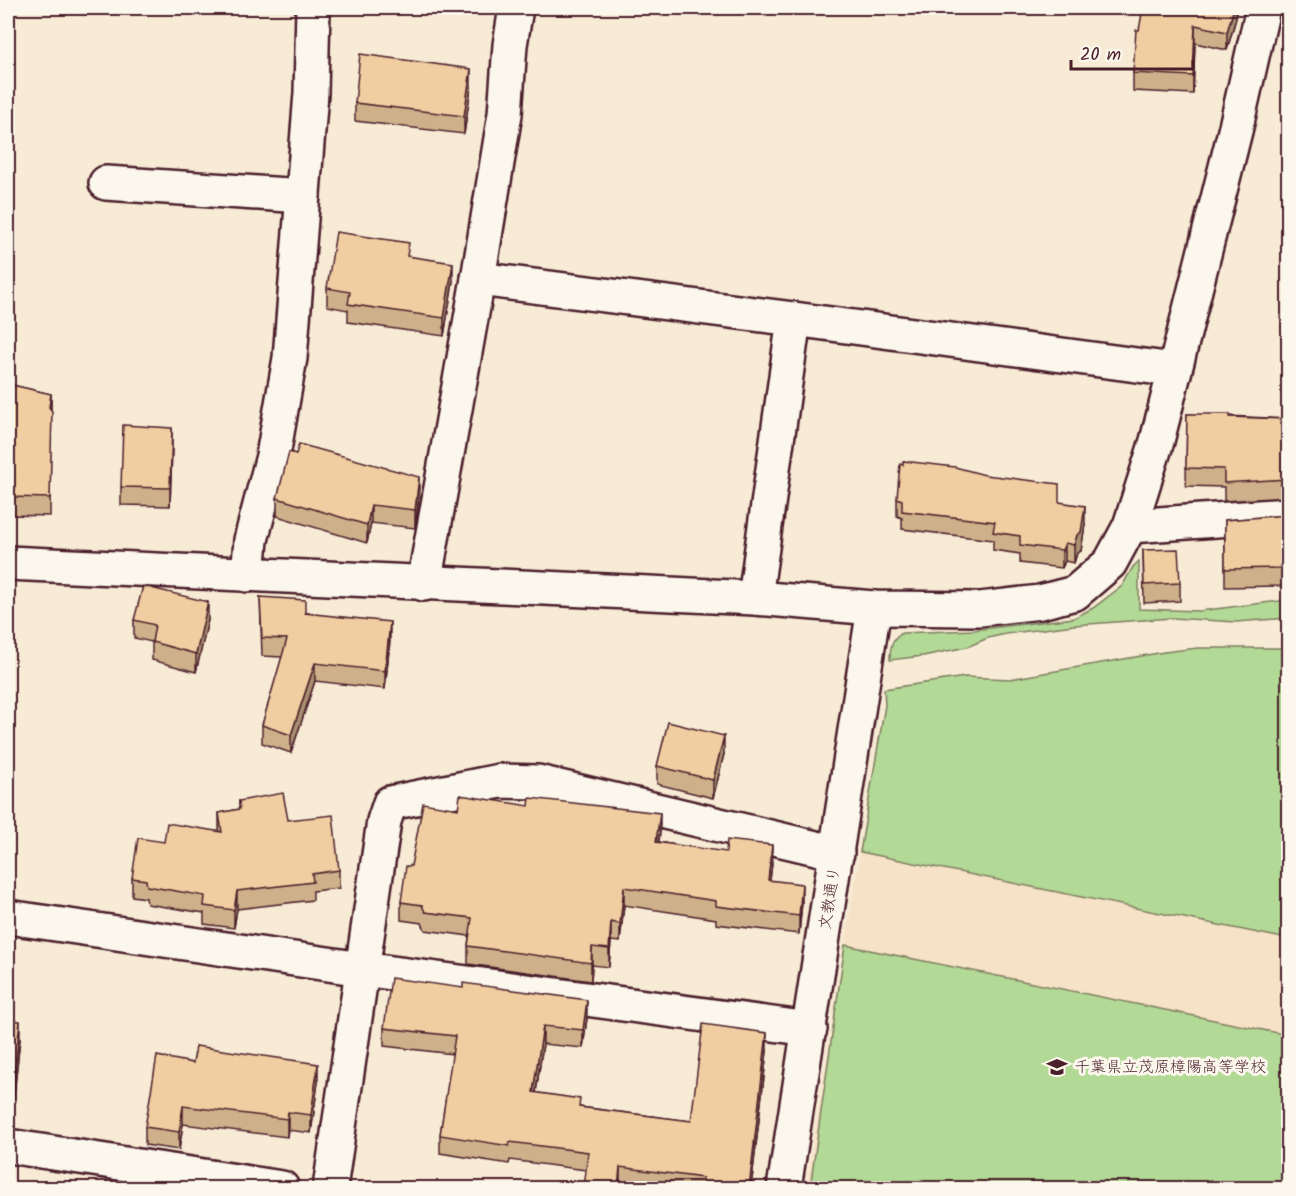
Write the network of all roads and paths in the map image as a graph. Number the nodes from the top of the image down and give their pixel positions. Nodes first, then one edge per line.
1 (314, 8) edge
2 (516, 8) edge
3 (1263, 8) edge
4 (106, 183) dead end
5 (303, 196) junction
6 (478, 279) junction
7 (794, 319) junction
8 (1174, 370) junction
9 (1288, 515) edge
10 (1130, 526) junction
11 (8, 563) edge
12 (248, 575) junction
13 (424, 584) junction
14 (755, 598) junction
15 (874, 608) junction
16 (837, 853) junction
17 (8, 917) edge
18 (362, 969) junction
19 (810, 1029) junction
20 (8, 1146) edge
21 (282, 1188) edge
22 (330, 1188) edge
23 (784, 1188) edge

1 - 5 street
2 - 6 street
3 - 8 street
4 - 5 street
5 - 12 street
6 - 7 street
6 - 13 street
7 - 8 street
7 - 14 street
8 - 10 street
9 - 10 street
10 - 15 street
11 - 12 street
12 - 13 street
13 - 14 street
14 - 15 street
15 - 16 street, 文教通り
16 - 18 street
16 - 19 street, 文教通り
17 - 18 street
18 - 19 street
18 - 22 street
19 - 23 street, 文教通り
20 - 21 street

